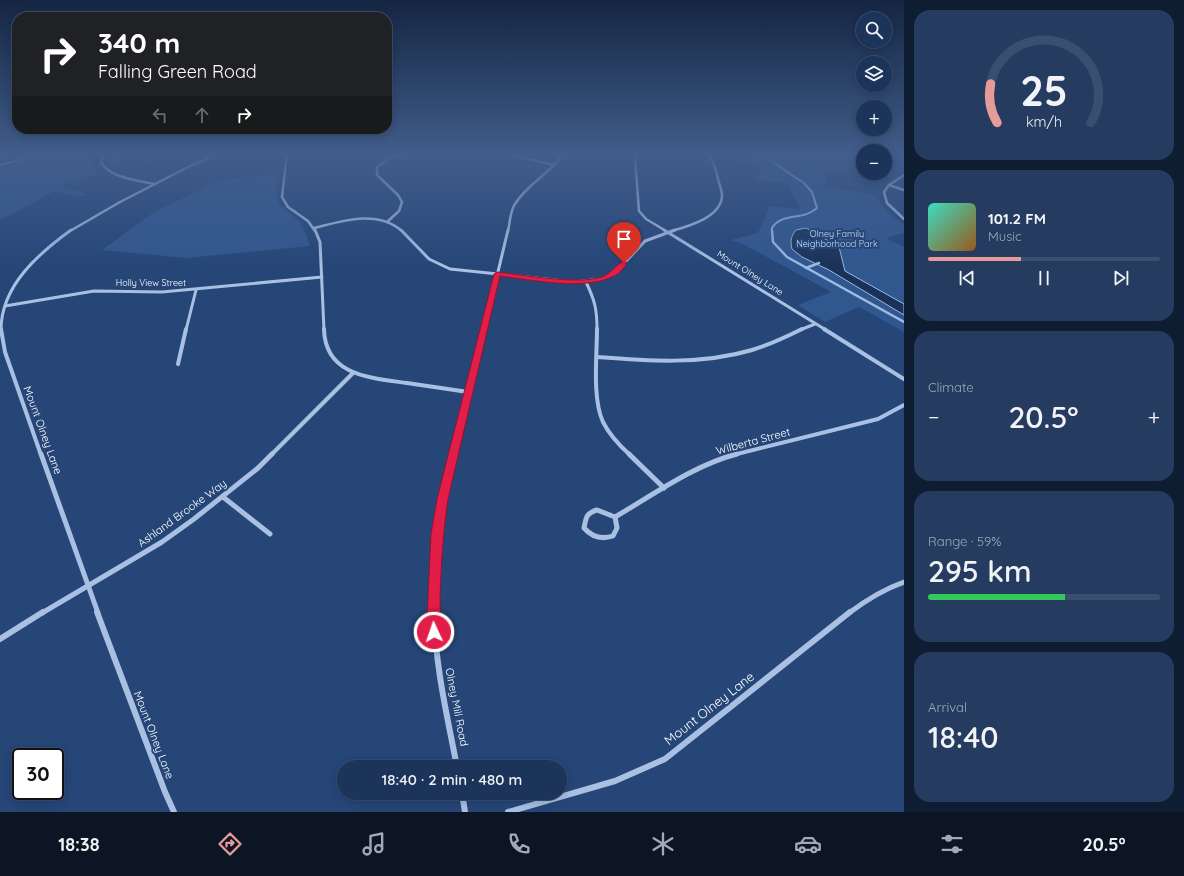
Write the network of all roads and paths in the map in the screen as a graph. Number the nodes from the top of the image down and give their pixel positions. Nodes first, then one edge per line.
1 (142, 191) edge
2 (283, 191) edge
3 (394, 191) edge
4 (526, 191) edge
5 (639, 191) edge
6 (721, 191) edge
7 (885, 191) edge
8 (904, 219) edge
9 (387, 222) junction
10 (314, 228) junction
11 (668, 232) junction
12 (497, 274) junction
13 (322, 277) junction
14 (586, 282) junction
15 (196, 290) junction
16 (5, 306) junction
17 (815, 324) junction
18 (597, 357) junction
19 (178, 364) dead end
20 (353, 373) junction
21 (904, 379) edge
22 (468, 392) junction
23 (904, 405) edge
24 (664, 488) junction
25 (224, 497) junction
26 (615, 517) junction
27 (270, 534) dead end
28 (904, 582) edge
29 (88, 585) junction
30 (0, 640) edge
31 (456, 760) edge
32 (463, 800) edge
33 (174, 812) edge
34 (465, 812) edge
35 (508, 812) edge

1 - 16 street, Mount Olney Lane
2 - 10 street
3 - 9 street
4 - 12 street, Olney Mill Road
5 - 11 street, Mount Olney Lane
6 - 11 street
7 - 8 street
9 - 10 street
9 - 12 street
10 - 13 street
11 - 14 street
11 - 17 street, Mount Olney Lane
12 - 14 street
12 - 22 street, Olney Mill Road
13 - 15 street, Holly View Street
13 - 20 street
14 - 18 street
15 - 16 street, Holly View Street
15 - 19 street
16 - 29 street, Mount Olney Lane
17 - 18 street
17 - 21 street, Mount Olney Lane
18 - 24 street
20 - 22 street
20 - 25 street, Ashland Brooke Way
22 - 31 street, Olney Mill Road
23 - 24 street, Wilberta Street
24 - 26 street, Wilberta Street
25 - 27 street
25 - 29 street, Ashland Brooke Way
26 - 26 street
28 - 35 street, Mount Olney Lane
29 - 30 street, Ashland Brooke Way
29 - 33 street, Mount Olney Lane
32 - 34 street

